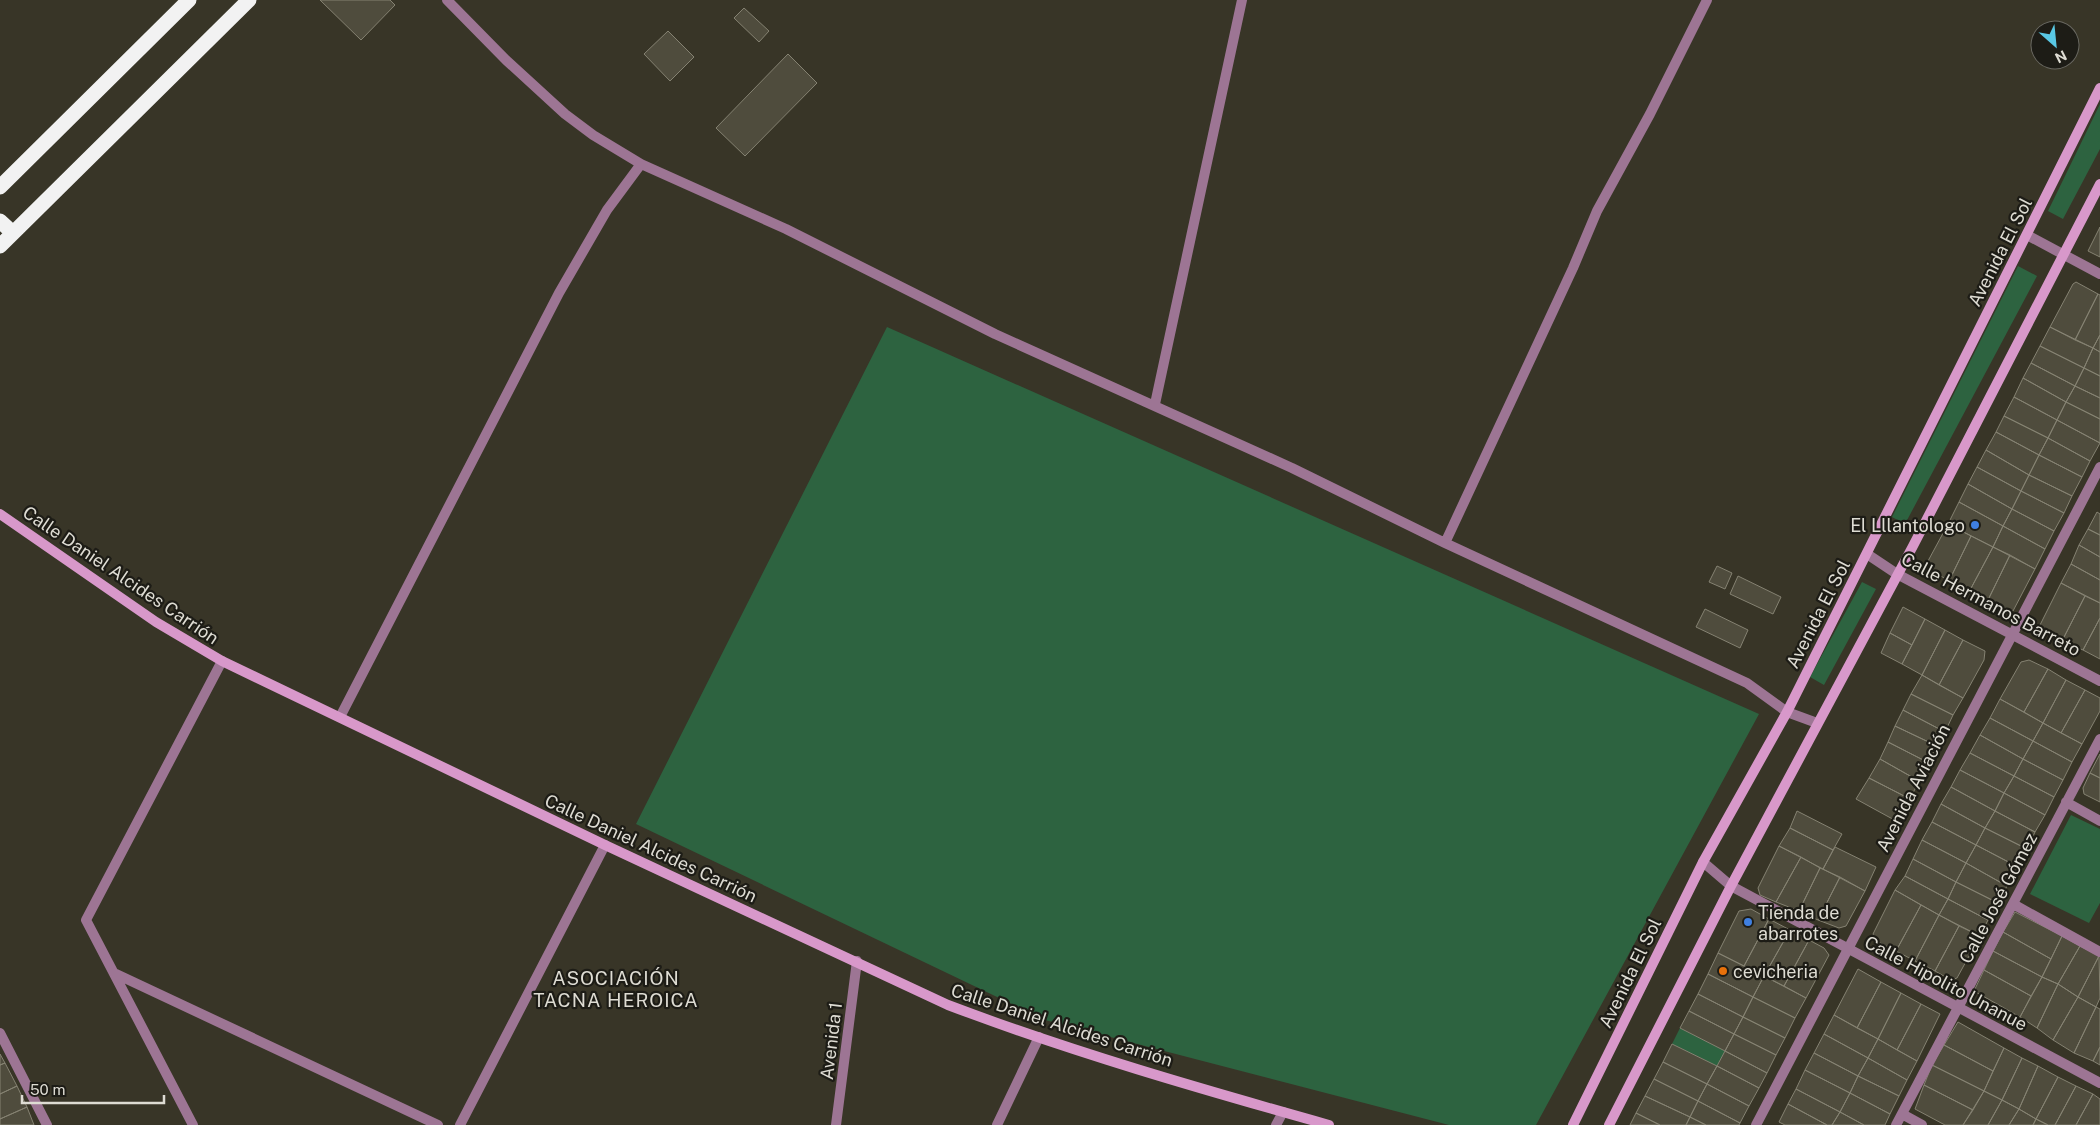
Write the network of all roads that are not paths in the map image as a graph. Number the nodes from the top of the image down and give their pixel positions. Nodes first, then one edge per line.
1 (189, 0) edge
2 (249, 0) edge
3 (447, 0) edge
4 (1242, 0) edge
5 (1706, 0) edge
6 (2100, 88) edge
7 (641, 164) junction
8 (2100, 184) edge
9 (0, 187) edge
10 (0, 221) edge
11 (13, 233) junction
12 (2027, 235) junction
13 (0, 246) edge
14 (2064, 255) junction
15 (2100, 274) edge
16 (1155, 404) junction
17 (2100, 467) edge
18 (0, 514) edge
19 (1445, 543) junction
20 (1867, 554) junction
21 (1897, 574) junction
22 (2012, 633) junction
23 (222, 662) junction
24 (2100, 681) edge
25 (1787, 712) junction
26 (340, 717) junction
27 (1817, 723) junction
28 (2100, 739) edge
29 (2066, 802) junction
30 (2100, 821) edge
31 (605, 846) junction
32 (1703, 862) junction
33 (1731, 886) junction
34 (2013, 904) junction
35 (1848, 949) junction
36 (2100, 952) edge
37 (857, 961) junction
38 (114, 973) junction
39 (1958, 1007) junction
40 (0, 1033) edge
41 (1039, 1037) junction
42 (2100, 1082) edge
43 (1283, 1112) junction
44 (1902, 1114) junction
45 (188, 1124) edge
46 (48, 1125) edge
47 (438, 1125) edge
48 (460, 1125) edge
49 (836, 1125) edge
50 (998, 1125) edge
51 (1276, 1125) edge
52 (1329, 1125) edge
53 (1573, 1125) edge
54 (1610, 1125) edge
55 (1756, 1125) edge
56 (1896, 1125) edge
57 (1922, 1125) edge

1 - 9 highway
2 - 11 highway
3 - 7 street
4 - 16 street
5 - 19 street
6 - 12 main road, Avenida El Sol
7 - 16 street
7 - 26 street
8 - 14 main road
10 - 11 highway
11 - 13 highway
12 - 14 street
12 - 20 main road, Avenida El Sol
14 - 15 street
14 - 21 main road
16 - 19 street
17 - 22 street, Avenida Aviación
18 - 23 main road, Calle Daniel Alcides Carrión
19 - 25 street
20 - 21 street, Calle Hermanos Barreto
20 - 25 main road, Avenida El Sol
21 - 22 street, Calle Hermanos Barreto
21 - 27 main road
22 - 24 street, Calle Hermanos Barreto
22 - 35 street, Avenida Aviación
23 - 26 main road, Calle Daniel Alcides Carrión
23 - 38 street
25 - 27 street
25 - 32 main road, Avenida El Sol
26 - 31 main road, Calle Daniel Alcides Carrión
27 - 33 main road
28 - 29 street, Calle José Gómez
29 - 30 street
29 - 34 street, Calle José Gómez
31 - 37 main road, Calle Daniel Alcides Carrión
31 - 48 street
32 - 33 street, Calle Hipolito Unanue
32 - 53 main road, Avenida El Sol
33 - 35 street, Calle Hipolito Unanue
33 - 54 main road
34 - 36 street
34 - 39 street, Calle José Gómez
35 - 39 street, Calle Hipolito Unanue
35 - 55 street, Avenida Aviación
37 - 41 main road, Calle Daniel Alcides Carrión
37 - 49 street, Avenida 1
38 - 45 street
38 - 47 street
39 - 42 street, Calle Hipolito Unanue
39 - 44 street, Calle José Gómez
40 - 46 street
41 - 43 main road, Calle Daniel Alcides Carrión
41 - 50 street
43 - 51 street
43 - 52 main road, Calle Daniel Alcides Carrión
44 - 56 street, Calle José Gómez
44 - 57 street

